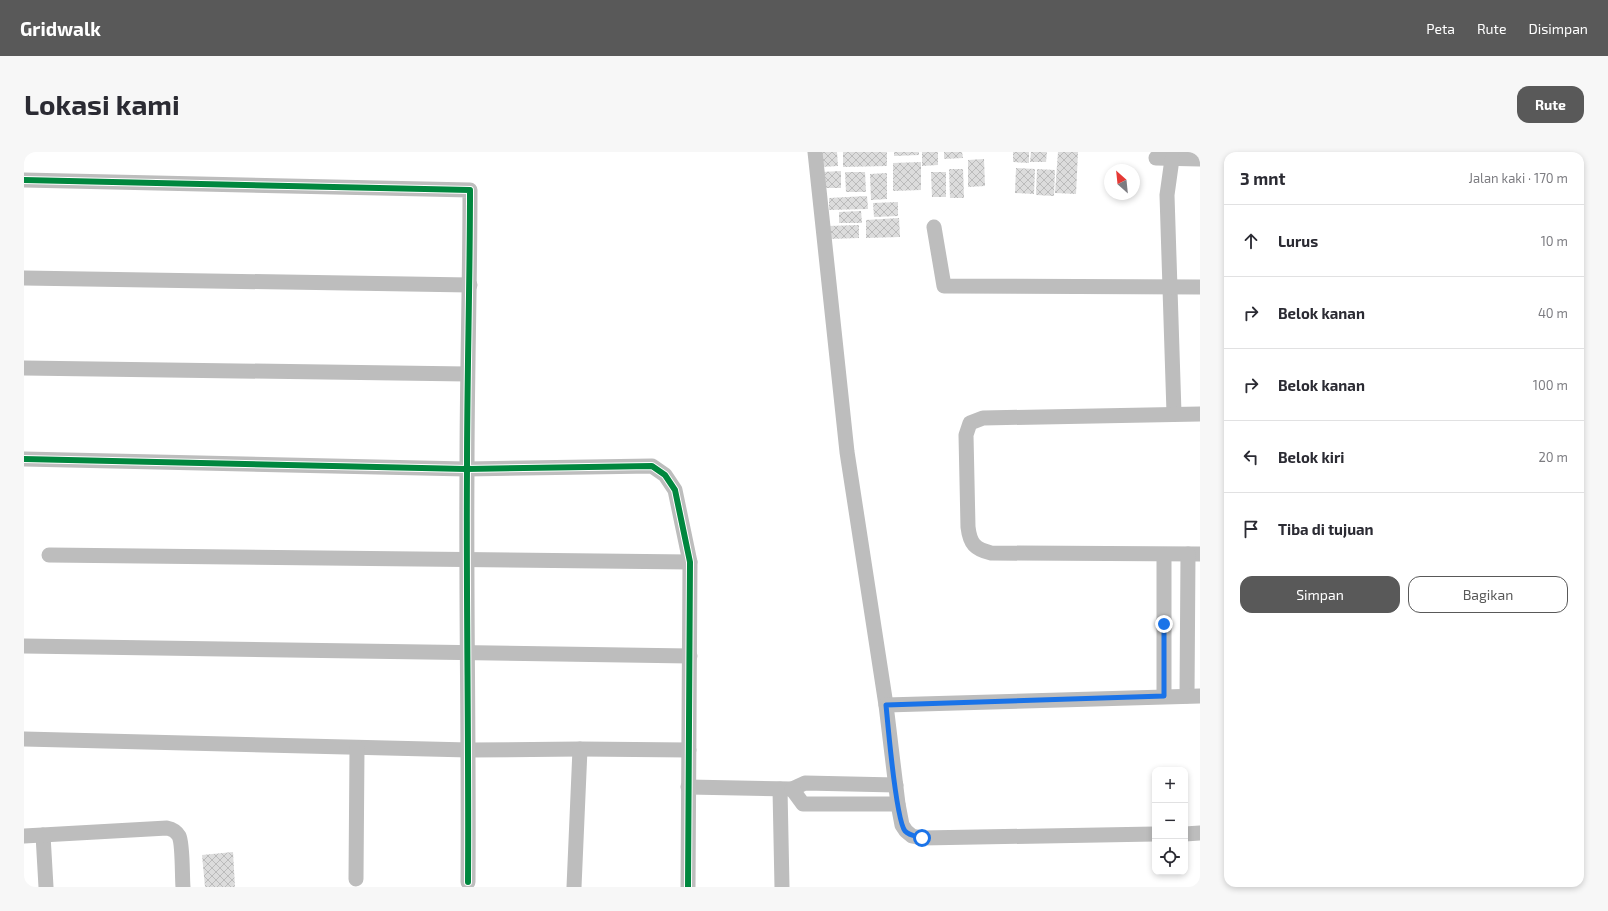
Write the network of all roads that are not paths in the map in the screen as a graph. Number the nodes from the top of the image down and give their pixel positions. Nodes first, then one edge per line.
1 (815, 152) edge
2 (1156, 158) dead end
3 (1172, 159) junction
4 (1200, 159) edge
5 (24, 180) edge
6 (934, 227) dead end
7 (24, 278) edge
8 (470, 285) junction
9 (1200, 287) edge
10 (1170, 288) junction
11 (24, 368) edge
12 (467, 374) junction
13 (1174, 413) junction
14 (1200, 414) edge
15 (24, 459) edge
16 (466, 469) junction
17 (1194, 554) edge
18 (49, 555) dead end
19 (1164, 555) junction
20 (467, 559) junction
21 (690, 562) junction
22 (24, 646) edge
23 (468, 652) junction
24 (690, 656) junction
25 (1164, 696) junction
26 (1194, 696) edge
27 (886, 705) junction
28 (24, 739) edge
29 (357, 748) junction
30 (580, 749) junction
31 (469, 750) junction
32 (690, 750) junction
33 (896, 785) junction
34 (688, 788) junction
35 (786, 789) junction
36 (898, 804) junction
37 (1200, 833) edge
38 (1152, 834) edge
39 (1188, 834) edge
40 (43, 835) junction
41 (24, 836) edge
42 (356, 879) dead end
43 (468, 882) dead end
44 (46, 887) edge
45 (183, 887) edge
46 (574, 887) edge
47 (688, 887) edge
48 (782, 887) edge

1 - 27 street
2 - 3 street
3 - 4 street
3 - 10 street
5 - 8 street
6 - 10 street
7 - 8 street
8 - 12 street
9 - 10 street
10 - 13 street
11 - 12 street
12 - 16 street
13 - 14 street
13 - 19 street
15 - 16 street
16 - 20 street
16 - 21 street
17 - 19 street
17 - 26 street
18 - 20 street
19 - 25 street
20 - 21 street
20 - 23 street
21 - 24 street
22 - 23 street
23 - 24 street
23 - 31 street
24 - 32 street
25 - 26 street
25 - 27 street
27 - 33 street
28 - 29 street
29 - 31 street
29 - 42 street
30 - 31 street
30 - 32 street
30 - 46 street
31 - 43 street
32 - 34 street
33 - 35 street
33 - 36 street
34 - 35 street
34 - 47 street
35 - 36 street
35 - 48 street
36 - 38 street
37 - 39 street
40 - 41 street
40 - 44 street
40 - 45 street

